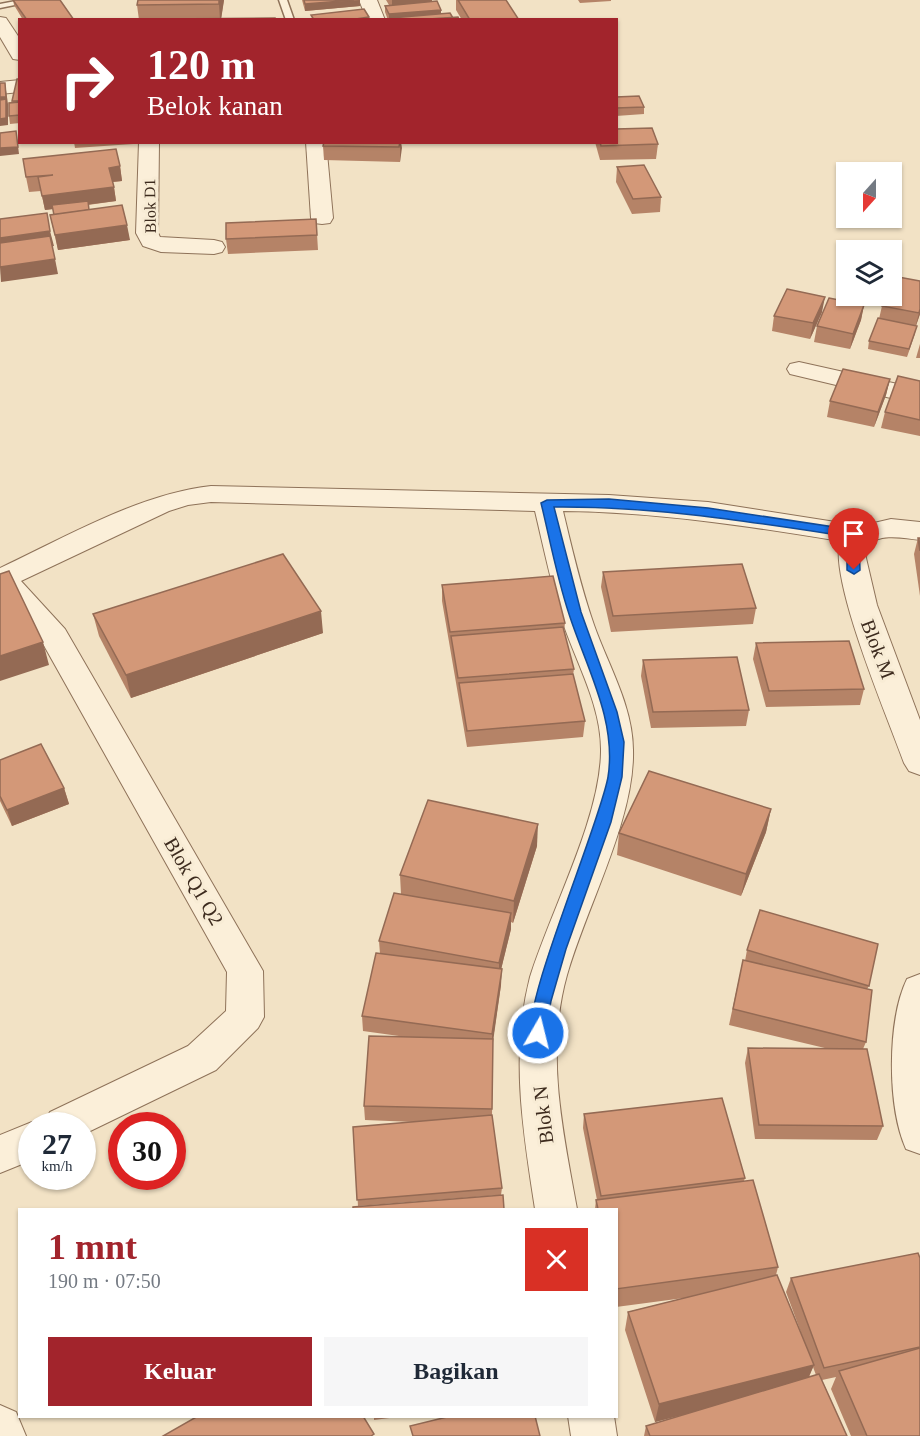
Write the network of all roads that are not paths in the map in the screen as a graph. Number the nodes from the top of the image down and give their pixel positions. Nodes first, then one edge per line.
1 (35, 0) edge
2 (283, 0) edge
3 (368, 0) edge
4 (0, 6) edge
5 (289, 18) edge
6 (375, 18) edge
7 (0, 22) edge
8 (18, 52) edge
9 (18, 86) edge
10 (0, 88) edge
11 (149, 144) edge
12 (316, 144) edge
13 (322, 218) dead end
14 (214, 247) dead end
15 (799, 369) dead end
16 (920, 397) edge
17 (547, 503) junction
18 (920, 531) edge
19 (861, 535) junction
20 (1, 578) edge
21 (920, 763) edge
22 (920, 990) edge
23 (91, 1112) edge
24 (920, 1136) edge
25 (18, 1147) edge
26 (0, 1155) edge
27 (556, 1208) edge
28 (591, 1418) edge
29 (0, 1428) edge
30 (3, 1436) edge
31 (594, 1436) edge

1 - 4 lane
2 - 5 lane
3 - 6 street
7 - 8 street
9 - 10 street
11 - 14 street, Blok D1
12 - 13 street
15 - 16 street
17 - 19 street
17 - 20 street
17 - 27 street, Blok N
18 - 19 street
19 - 21 street, Blok M
20 - 23 street, Blok Q1 Q2
22 - 24 street
25 - 26 street
28 - 31 street
29 - 30 street

